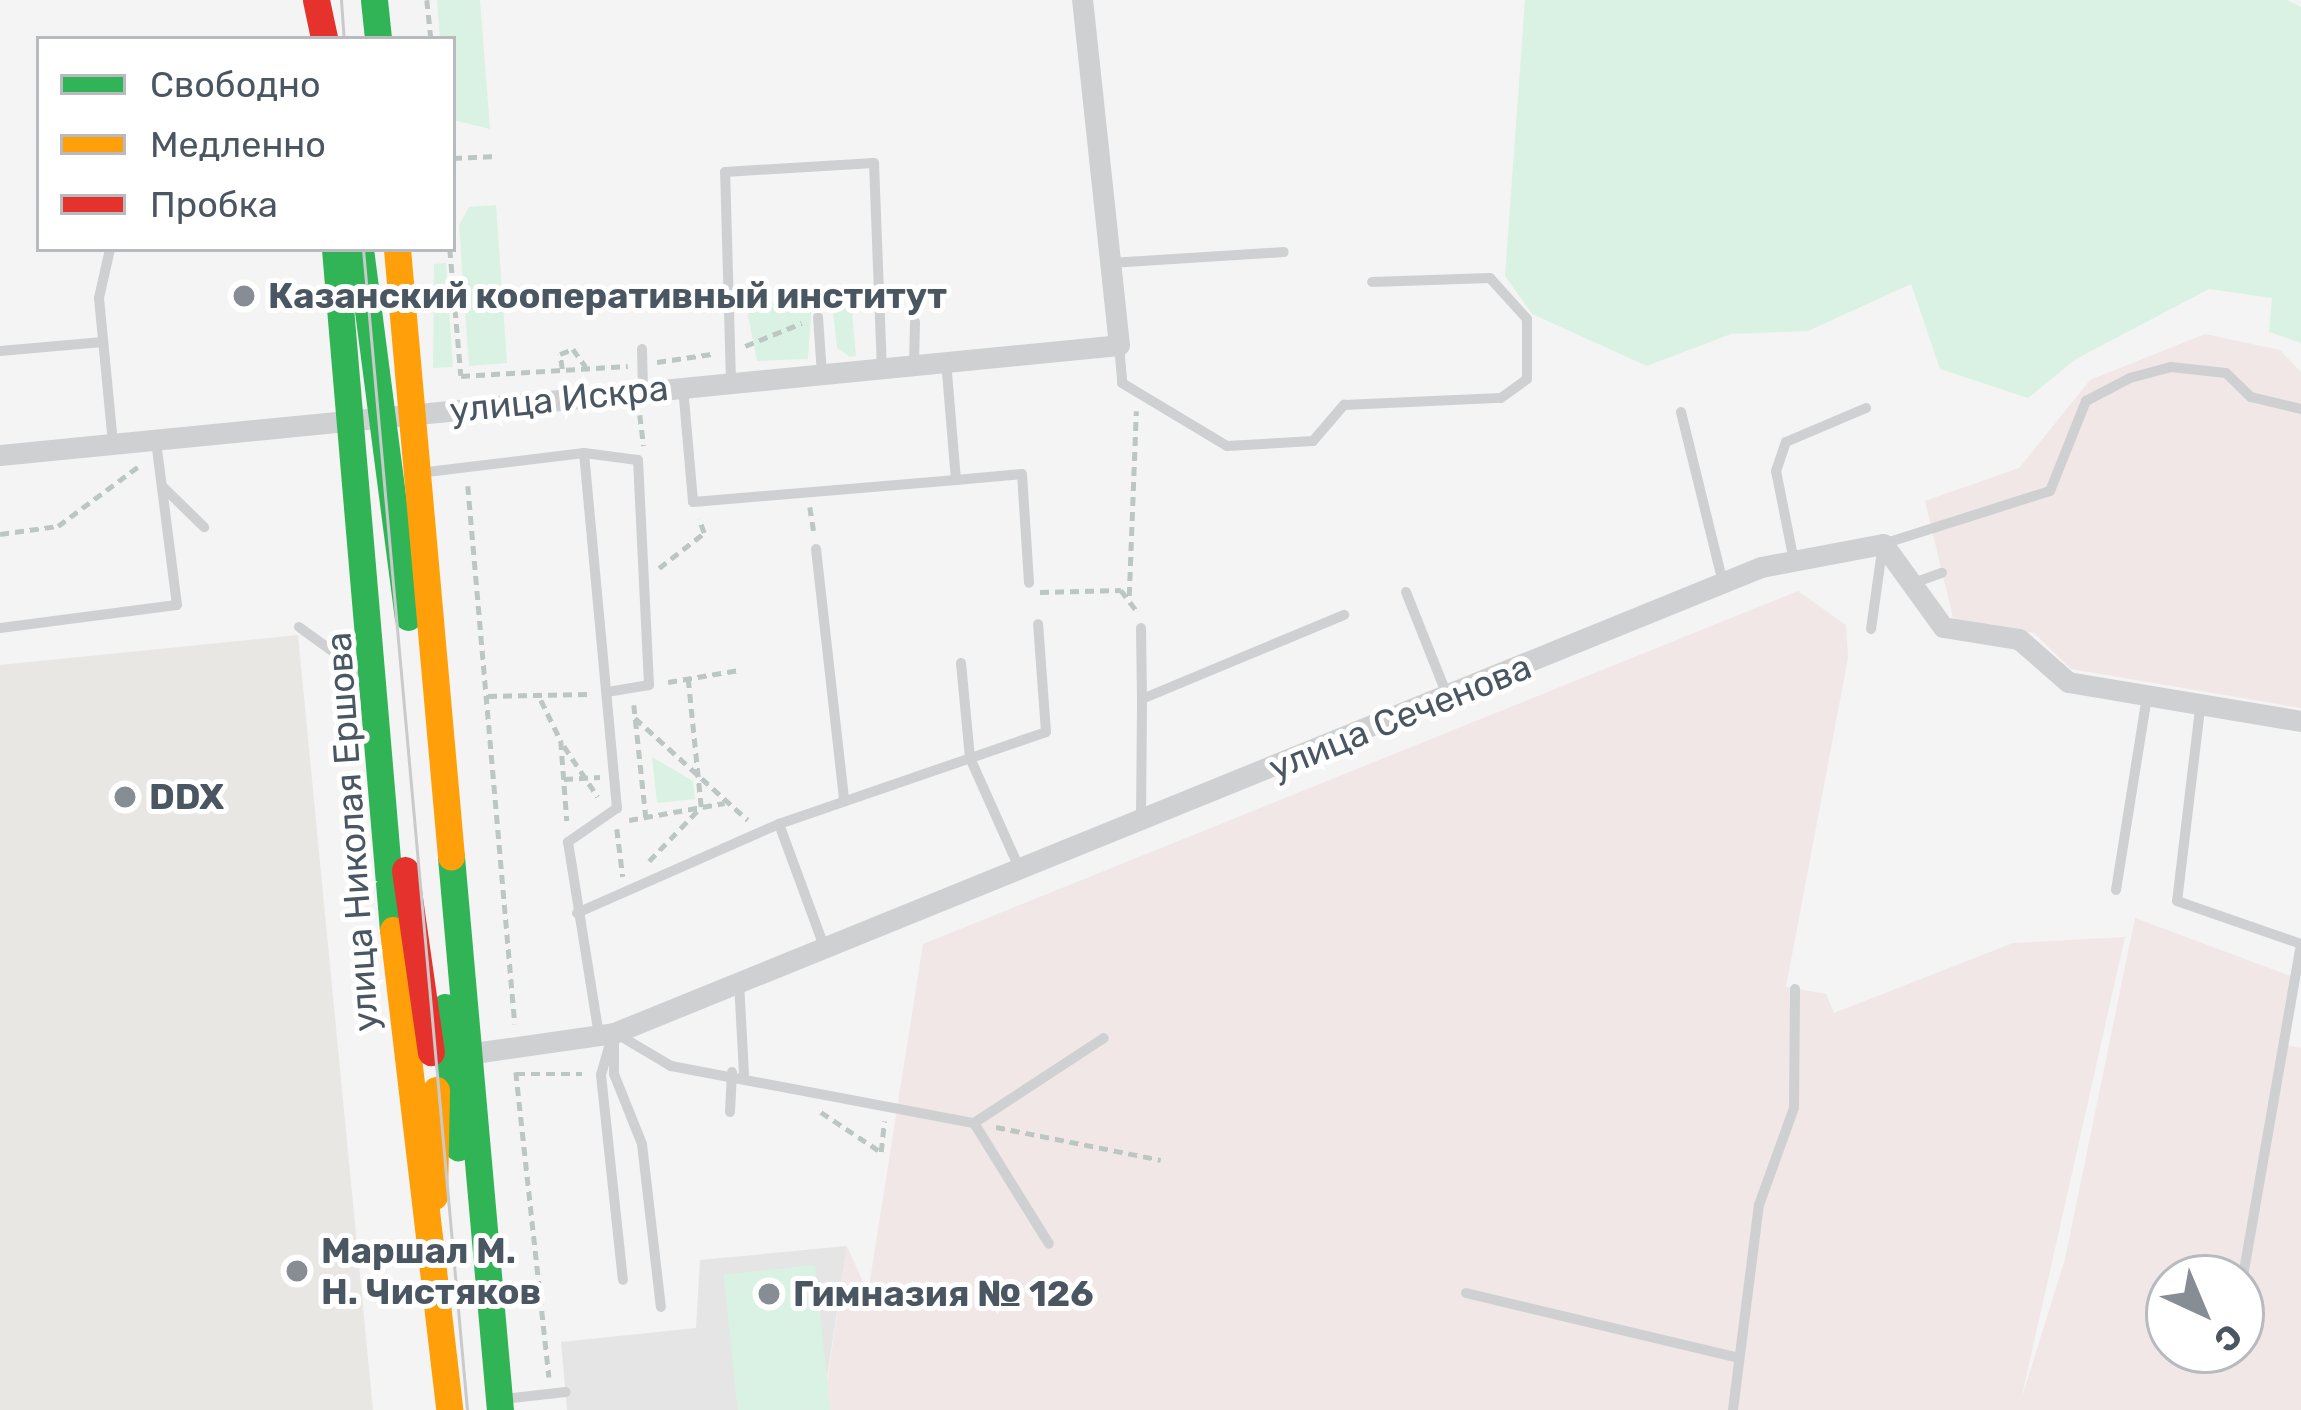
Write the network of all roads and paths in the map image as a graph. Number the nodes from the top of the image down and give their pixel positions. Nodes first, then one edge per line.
1 (314, 0) edge
2 (374, 0) edge
3 (427, 0) edge
4 (1082, 0) edge
5 (320, 36) edge
6 (378, 36) edge
7 (431, 36) edge
8 (496, 156) dead end
9 (456, 158) edge
10 (110, 252) edge
11 (336, 252) edge
12 (360, 252) edge
13 (394, 252) edge
14 (450, 252) edge
15 (1284, 252) dead end
16 (1110, 263) junction
17 (1372, 283) dead end
18 (298, 294) dead end
19 (271, 297) dead end
20 (818, 317) dead end
21 (915, 322) dead end
22 (103, 342) junction
23 (1119, 345) junction
24 (641, 349) dead end
25 (0, 351) edge
26 (946, 361) junction
27 (914, 364) junction
28 (882, 368) junction
29 (562, 369) dead end
30 (586, 369) dead end
31 (822, 374) junction
32 (461, 376) dead end
33 (731, 382) junction
34 (683, 387) junction
35 (644, 391) junction
36 (1136, 391) junction
37 (1866, 408) dead end
38 (2301, 409) edge
39 (1681, 412) dead end
40 (383, 417) junction
41 (113, 444) junction
42 (155, 448) junction
43 (584, 453) junction
44 (0, 455) edge
45 (466, 472) junction
46 (416, 473) junction
47 (956, 480) junction
48 (162, 486) junction
49 (808, 492) junction
50 (693, 502) junction
51 (204, 527) dead end
52 (0, 534) edge
53 (1883, 544) junction
54 (816, 549) joint
55 (1794, 561) junction
56 (644, 571) junction
57 (1942, 573) dead end
58 (1723, 583) junction
59 (1911, 584) junction
60 (1030, 588) junction
61 (1406, 592) dead end
62 (1129, 596) junction
63 (1344, 614) dead end
64 (1038, 624) joint
65 (299, 627) dead end
66 (0, 628) edge
67 (1142, 628) joint
68 (1871, 629) dead end
69 (961, 664) dead end
70 (740, 670) dead end
71 (688, 678) junction
72 (649, 685) junction
73 (379, 686) junction
74 (632, 688) junction
75 (607, 692) junction
76 (488, 696) junction
77 (1142, 699) junction
78 (1448, 699) junction
79 (541, 700) junction
80 (2146, 702) junction
81 (2200, 709) junction
82 (635, 718) junction
83 (2301, 721) edge
84 (561, 741) junction
85 (970, 758) junction
86 (437, 776) junction
87 (614, 777) junction
88 (698, 777) junction
89 (586, 778) junction
90 (564, 779) junction
91 (844, 800) junction
92 (728, 802) junction
93 (701, 807) junction
94 (646, 817) junction
95 (613, 818) junction
96 (1141, 822) junction
97 (779, 824) junction
98 (757, 827) junction
99 (588, 828) junction
100 (568, 842) junction
101 (1021, 873) junction
102 (624, 890) junction
103 (2116, 890) dead end
104 (577, 913) junction
105 (2300, 948) edge
106 (826, 952) junction
107 (740, 982) junction
108 (1795, 988) dead end
109 (606, 1034) junction
110 (1104, 1038) dead end
111 (515, 1046) junction
112 (466, 1054) junction
113 (738, 1073) junction
114 (730, 1112) dead end
115 (974, 1123) junction
116 (1161, 1160) dead end
117 (533, 1228) junction
118 (520, 1230) dead end
119 (1049, 1244) dead end
120 (2247, 1254) edge
121 (537, 1265) junction
122 (523, 1266) dead end
123 (623, 1280) dead end
124 (1466, 1293) dead end
125 (661, 1307) dead end
126 (1734, 1357) junction
127 (566, 1392) dead end
128 (550, 1394) junction
129 (499, 1402) edge
130 (449, 1410) edge
131 (1733, 1410) edge

1 - 5 main road
2 - 6 main road
3 - 7 path
4 - 16 street
8 - 9 path
10 - 22 lane
11 - 40 main road, улица Николая Ершова
12 - 40 main road
13 - 40 main road
14 - 32 path
15 - 16 lane
16 - 23 street
17 - 36 lane
18 - 19 path
20 - 31 lane
21 - 27 lane
22 - 25 lane
22 - 41 lane
23 - 26 street, улица Искра
23 - 36 lane
24 - 35 lane
26 - 27 street, улица Искра
26 - 47 lane
27 - 28 street, улица Искра
28 - 31 street, улица Искра
28 - 33 lane
29 - 30 path
31 - 33 street, улица Искра
33 - 34 street, улица Искра
34 - 35 street, улица Искра
34 - 50 lane
35 - 40 street, улица Искра
36 - 62 path
37 - 55 lane
38 - 53 lane
39 - 58 lane
40 - 42 street, улица Искра
40 - 46 main road, улица Николая Ершова
40 - 73 main road, улица Николая Ершова
40 - 86 main road
41 - 42 street, улица Искра
41 - 44 street, улица Искра
42 - 48 lane
42 - 52 path
43 - 45 lane
43 - 56 lane
43 - 75 lane
45 - 46 lane
45 - 76 path
46 - 86 main road, улица Николая Ершова
47 - 49 lane
47 - 60 lane
48 - 51 lane
48 - 66 lane
49 - 50 lane
49 - 54 path
50 - 56 path
53 - 55 street, улица Сеченова
53 - 59 street
53 - 68 lane
54 - 91 lane
55 - 58 street, улица Сеченова
56 - 72 lane
57 - 59 lane
58 - 78 street, улица Сеченова
59 - 80 street
60 - 62 path
60 - 64 path
61 - 78 lane
62 - 67 path
63 - 77 lane
64 - 85 lane
65 - 73 lane
67 - 77 lane
69 - 85 lane
70 - 71 path
71 - 72 path
71 - 88 path
72 - 74 lane
73 - 130 main road, улица Николая Ершова
74 - 75 lane
74 - 82 path
75 - 79 path
75 - 87 lane
76 - 79 path
76 - 111 path
77 - 96 lane
78 - 96 street, улица Сеченова
79 - 84 path
80 - 81 street
80 - 103 lane
81 - 83 street
81 - 105 lane
82 - 88 path
82 - 94 path
84 - 89 path
84 - 90 path
85 - 91 lane
85 - 101 lane
86 - 112 main road, улица Николая Ершова
86 - 129 main road
87 - 89 path
87 - 95 lane
88 - 92 path
88 - 93 path
89 - 90 path
89 - 95 path
90 - 100 path
91 - 97 lane
92 - 93 path
92 - 98 path
93 - 94 path
93 - 102 path
94 - 95 path
95 - 99 lane
95 - 99 path
95 - 102 path
96 - 101 street, улица Сеченова
97 - 98 lane
97 - 106 lane
98 - 102 lane
99 - 100 lane
100 - 104 lane
101 - 106 street, улица Сеченова
102 - 104 lane
104 - 109 lane
105 - 120 lane
106 - 107 street, улица Сеченова
107 - 109 street, улица Сеченова
107 - 113 lane
108 - 126 lane
109 - 111 street, улица Сеченова
109 - 113 lane
109 - 123 lane
109 - 125 lane
110 - 115 lane
111 - 112 street, улица Сеченова
111 - 117 path
112 - 129 main road, улица Николая Ершова
113 - 114 lane
113 - 115 lane
115 - 116 path
115 - 119 lane
117 - 118 path
117 - 121 path
121 - 122 path
121 - 128 path
124 - 126 lane
126 - 131 lane
127 - 128 lane
128 - 129 lane

